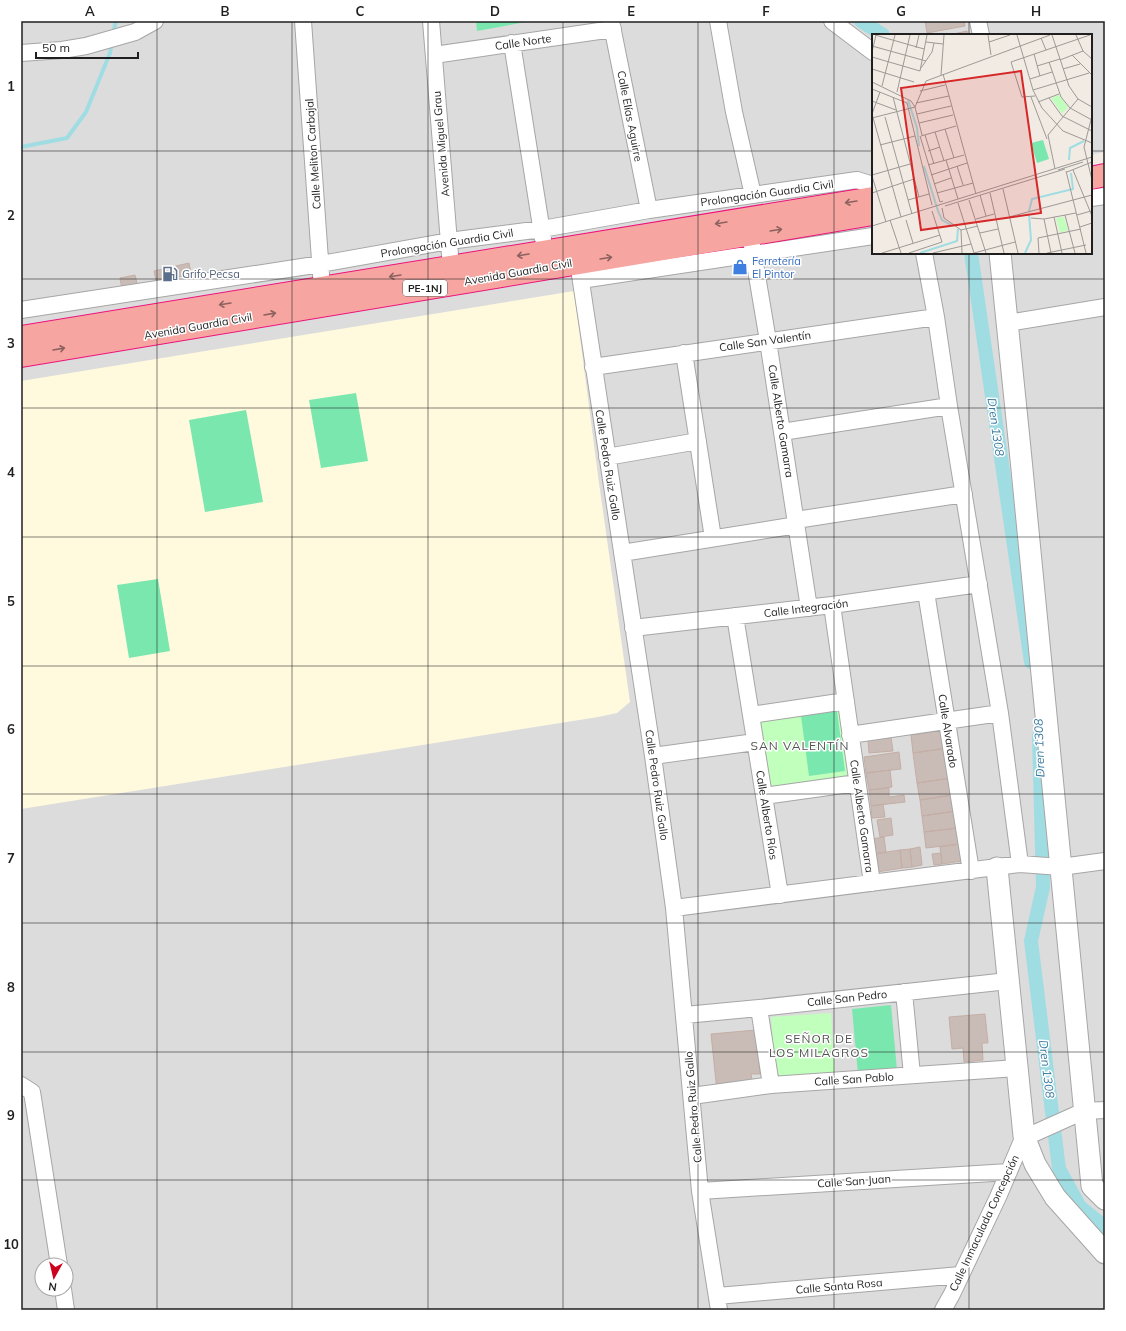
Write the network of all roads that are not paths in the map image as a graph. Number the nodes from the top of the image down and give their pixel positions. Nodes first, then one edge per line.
1 (155, 21) edge
2 (303, 21) edge
3 (431, 21) edge
4 (718, 21) edge
5 (832, 21) edge
6 (978, 21) edge
7 (612, 25) edge
8 (981, 34) edge
9 (512, 44) junction
10 (872, 51) edge
11 (27, 52) edge
12 (434, 55) junction
13 (1105, 162) edge
14 (1092, 164) edge
15 (1105, 175) edge
16 (1092, 178) edge
17 (872, 185) edge
18 (753, 195) junction
19 (1105, 196) edge
20 (872, 198) edge
21 (1092, 198) edge
22 (649, 210) junction
23 (872, 214) edge
24 (542, 229) junction
25 (872, 236) edge
26 (449, 241) junction
27 (752, 244) junction
28 (545, 252) junction
29 (924, 254) edge
30 (1000, 254) edge
31 (321, 264) junction
32 (451, 267) junction
33 (579, 271) junction
34 (322, 288) junction
35 (1105, 309) edge
36 (21, 310) edge
37 (936, 317) junction
38 (1008, 323) junction
39 (21, 337) edge
40 (768, 341) junction
41 (684, 353) junction
42 (21, 356) edge
43 (594, 367) junction
44 (949, 406) junction
45 (782, 432) junction
46 (698, 441) junction
47 (607, 457) junction
48 (964, 494) junction
49 (796, 523) junction
50 (713, 538) junction
51 (622, 553) junction
52 (979, 584) junction
53 (926, 592) junction
54 (832, 605) junction
55 (809, 608) junction
56 (736, 616) junction
57 (633, 628) junction
58 (846, 702) junction
59 (1000, 713) junction
60 (751, 715) junction
61 (946, 721) junction
62 (850, 735) junction
63 (755, 742) junction
64 (653, 756) junction
65 (857, 783) junction
66 (764, 796) junction
67 (1105, 861) edge
68 (1020, 864) junction
69 (1061, 867) junction
70 (997, 868) junction
71 (971, 871) junction
72 (872, 883) junction
73 (780, 895) junction
74 (674, 908) junction
75 (1008, 981) junction
76 (904, 992) junction
77 (759, 1008) junction
78 (685, 1015) junction
79 (1017, 1068) junction
80 (912, 1075) junction
81 (21, 1085) edge
82 (771, 1085) junction
83 (692, 1096) junction
84 (1105, 1110) edge
85 (1084, 1111) junction
86 (1024, 1136) junction
87 (1009, 1172) junction
88 (700, 1191) junction
89 (1098, 1193) edge
90 (1105, 1253) edge
91 (58, 1257) edge
92 (961, 1275) junction
93 (64, 1297) edge
94 (718, 1303) edge
95 (66, 1310) edge
96 (943, 1310) edge

1 - 11 street
2 - 31 street, Calle Meliton Carbajal
3 - 12 street, Avenida Miguel Grau
4 - 18 street
5 - 10 street
6 - 8 street
7 - 9 street, Calle Norte
7 - 22 street, Calle Elías Aguirre
9 - 12 street, Calle Norte
9 - 24 street
12 - 26 street, Avenida Miguel Grau
13 - 14 highway
15 - 16 highway
17 - 18 street, Prolongación Guardia Civil
18 - 22 street, Prolongación Guardia Civil
19 - 21 street
20 -> 28 highway, Avenida Guardia Civil / PE-1NJ
22 - 24 street, Prolongación Guardia Civil
27 -> 23 highway, Avenida Guardia Civil / PE-1NJ
24 - 26 street, Prolongación Guardia Civil
24 - 28 street
25 - 27 street
26 - 31 street, Prolongación Guardia Civil
26 - 32 street, Avenida Miguel Grau
27 - 33 highway, Avenida Guardia Civil / PE-1NJ
27 - 40 street, Calle Alberto Gamarra
28 -> 32 highway, Avenida Guardia Civil / PE-1NJ
29 - 37 street
30 - 38 street
31 - 34 street, Calle Meliton Carbajal
31 - 36 street, Prolongación Guardia Civil
32 -> 34 highway, Avenida Guardia Civil / PE-1NJ
42 -> 33 highway, Avenida Guardia Civil / PE-1NJ
33 - 43 street, Calle Pedro Ruiz Gallo
34 -> 39 highway, Avenida Guardia Civil / PE-1NJ
35 - 38 street
37 - 40 street, Calle San Valentín
37 - 44 street
38 - 69 street
40 - 41 street, Calle San Valentín
40 - 45 street, Calle Alberto Gamarra
41 - 43 street, Calle San Valentín
41 - 46 street
43 - 47 street, Calle Pedro Ruiz Gallo
44 - 45 street
44 - 48 street
45 - 49 street, Calle Alberto Gamarra
46 - 47 street
46 - 50 street
47 - 51 street, Calle Pedro Ruiz Gallo
48 - 49 street
48 - 52 street
49 - 50 street
49 - 55 street, Calle Alberto Gamarra
50 - 51 street
51 - 57 street, Calle Pedro Ruiz Gallo
52 - 53 street, Calle Integración
52 - 59 street
53 - 54 street, Calle Integración
53 - 61 street, Calle Alvarado
54 - 55 street, Calle Integración
54 - 58 street, Calle Alberto Gamarra
55 - 56 street, Calle Integración
56 - 57 street, Calle Integración
56 - 60 street, Calle Alberto Ríos
57 - 64 street, Calle Pedro Ruiz Gallo
58 - 60 street
58 - 62 street, Calle Alberto Gamarra
59 - 61 street
59 - 68 street
60 - 63 street, Calle Alberto Ríos
61 - 62 street
61 - 71 street, Calle Alvarado
62 - 65 street, Calle Alberto Gamarra
63 - 64 street
63 - 66 street, Calle Alberto Ríos
64 - 74 street, Calle Pedro Ruiz Gallo
65 - 66 street
65 - 72 street, Calle Alberto Gamarra
66 - 73 street, Calle Alberto Ríos
67 - 69 street
68 - 69 street
68 - 70 street
69 - 85 street
70 - 71 street
70 - 75 street
71 - 72 street
72 - 73 street
73 - 74 street
74 - 78 street, Calle Pedro Ruiz Gallo
75 - 76 street, Calle San Pedro
75 - 79 street
76 - 77 street, Calle San Pedro
76 - 80 street
77 - 78 street, Calle San Pedro
77 - 82 street
78 - 83 street, Calle Pedro Ruiz Gallo
79 - 80 street, Calle San Pablo
79 - 86 street
80 - 82 street, Calle San Pablo
81 - 91 street
82 - 83 street, Calle San Pablo
83 - 88 street, Calle Pedro Ruiz Gallo
84 - 85 street
85 - 86 street
85 - 89 street
86 - 87 street, Calle Inmaculada Concepción
86 - 90 street
87 - 88 street, Calle San Juan
87 - 92 street, Calle Inmaculada Concepción
88 - 94 street, Calle Pedro Ruiz Gallo
92 - 94 street, Calle Santa Rosa
92 - 96 street, Calle Inmaculada Concepción
93 - 95 street

